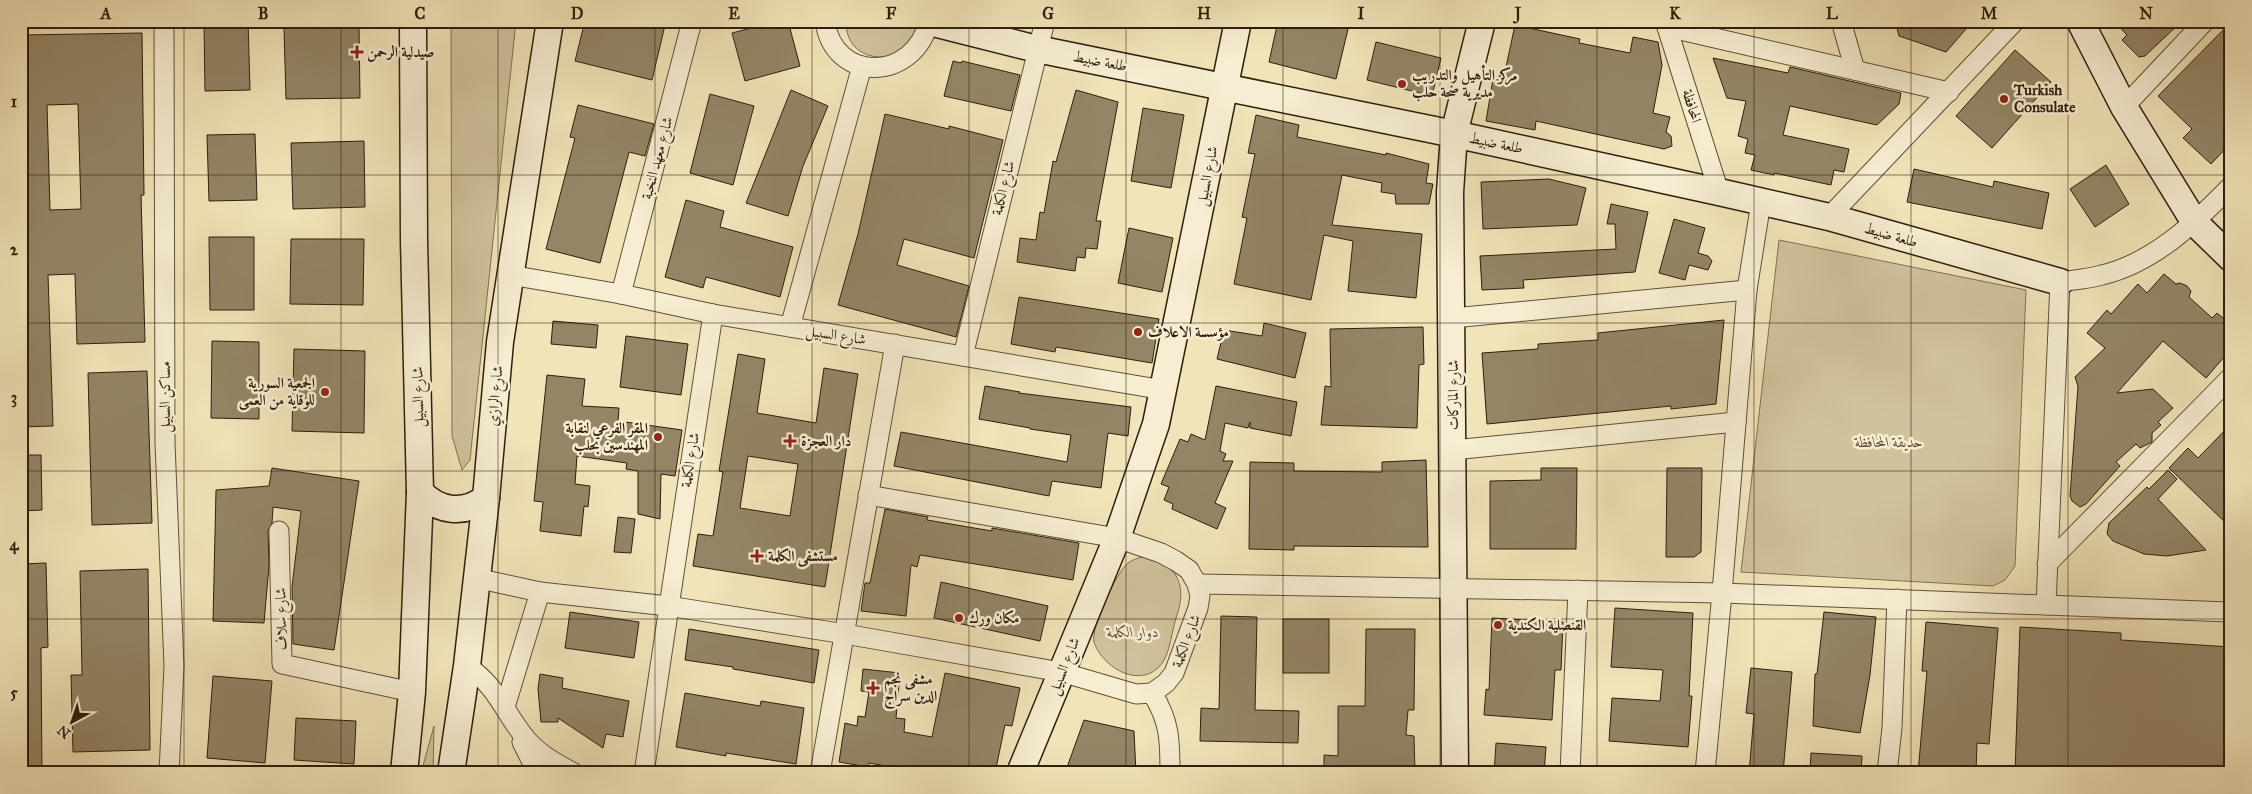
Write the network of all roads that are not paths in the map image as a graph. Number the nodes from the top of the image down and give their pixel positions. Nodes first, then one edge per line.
1 (164, 21) edge
2 (413, 21) edge
3 (550, 21) edge
4 (692, 21) edge
5 (825, 21) edge
6 (929, 21) edge
7 (1045, 21) edge
8 (1238, 21) edge
9 (1482, 21) edge
10 (1841, 21) edge
11 (2015, 21) edge
12 (2080, 21) edge
13 (2204, 21) edge
14 (1666, 24) edge
15 (1037, 49) junction
16 (862, 66) junction
17 (1855, 70) junction
18 (1225, 86) junction
19 (1949, 92) junction
20 (2124, 107) junction
21 (1454, 134) junction
22 (2231, 186) edge
23 (1719, 192) junction
24 (1761, 202) junction
25 (1829, 218) junction
26 (2195, 223) junction
27 (2231, 258) edge
28 (510, 274) junction
29 (2060, 282) junction
30 (1747, 290) junction
31 (621, 294) junction
32 (713, 314) junction
33 (1453, 318) junction
34 (790, 327) junction
35 (895, 344) junction
36 (963, 356) junction
37 (2231, 377) edge
38 (1164, 390) junction
39 (1736, 422) junction
40 (1453, 450) junction
41 (420, 492) junction
42 (868, 495) junction
43 (486, 498) junction
44 (279, 531) dead end
45 (1117, 538) junction
46 (2047, 564) junction
47 (476, 578) junction
48 (1197, 584) junction
49 (1454, 587) junction
50 (1578, 590) junction
51 (540, 592) junction
52 (1722, 593) junction
53 (1897, 599) junction
54 (2046, 605) junction
55 (668, 606) junction
56 (2230, 612) edge
57 (845, 634) junction
58 (467, 666) junction
59 (1061, 672) junction
60 (412, 692) junction
61 (1152, 693) junction
62 (505, 706) junction
63 (518, 730) junction
64 (169, 773) edge
65 (404, 773) edge
66 (451, 773) edge
67 (541, 773) edge
68 (574, 773) edge
69 (644, 773) edge
70 (820, 773) edge
71 (1020, 773) edge
72 (1170, 773) edge
73 (1455, 773) edge
74 (1570, 773) edge
75 (1705, 773) edge
76 (1887, 773) edge

1 - 64 street, مساكن السبيل
2 - 41 street, شارع السبيل
3 - 28 street, شارع الرازي
4 - 31 street, شارع معهد النخبة
5 - 16 street
6 - 15 street, طلعة ضبيط
6 - 16 street
7 - 15 street, شارع الكلمة
8 - 18 street, شارع السبيل
9 - 21 street, شارع الماركات
10 - 17 street
11 - 19 street
12 - 20 street
13 - 20 street
14 - 17 street
14 - 23 street, المحافظة
15 - 18 street, طلعة ضبيط
15 - 36 street, شارع الكلمة
16 - 34 street
17 - 19 street
18 - 21 street, طلعة ضبيط
18 - 38 street, شارع السبيل
19 - 25 street
20 - 26 street
21 - 23 street, طلعة ضبيط
21 - 33 street, شارع الماركات
22 - 26 street
23 - 24 street, طلعة ضبيط
24 - 25 street, طلعة ضبيط
24 - 30 street
25 - 29 street, طلعة ضبيط
26 - 27 street
26 - 29 street
28 - 31 street, شارع السبيل
28 - 43 street, شارع الرازي
29 - 46 street
30 - 33 street
30 - 39 street
31 - 32 street, شارع السبيل
32 - 34 street, شارع السبيل
32 - 55 street, شارع الكلمة
33 - 40 street, شارع الماركات
34 - 35 street, شارع السبيل
35 - 36 street, شارع السبيل
35 - 42 street
36 - 38 street, شارع السبيل
37 - 46 street
38 - 45 street, شارع السبيل
39 - 40 street
39 - 52 street
40 - 49 street, شارع الماركات
41 - 43 street
41 - 60 street, شارع السبيل
42 - 45 street
42 - 57 street
43 - 47 street, شارع الرازي
44 - 60 street, شارع سلاف
45 - 48 street
45 - 59 street, شارع السبيل
46 - 54 street
47 - 51 street
47 - 58 street, شارع الرازي
48 - 49 street
48 - 61 street, شارع الكلمة
49 - 50 street
49 - 73 street, شارع الماركات
50 - 52 street
50 - 74 street
51 - 55 street
51 - 62 street
52 - 53 street
52 - 75 street
53 - 54 street
53 - 76 street
54 - 56 street
55 - 57 street
55 - 69 street, شارع الكلمة
57 - 59 street
57 - 70 street
58 - 62 street
58 - 66 street, شارع الرازي
59 - 61 street
59 - 71 street, شارع السبيل
60 - 65 street, شارع السبيل
61 - 72 street
62 - 63 street
63 - 67 street
63 - 68 street

